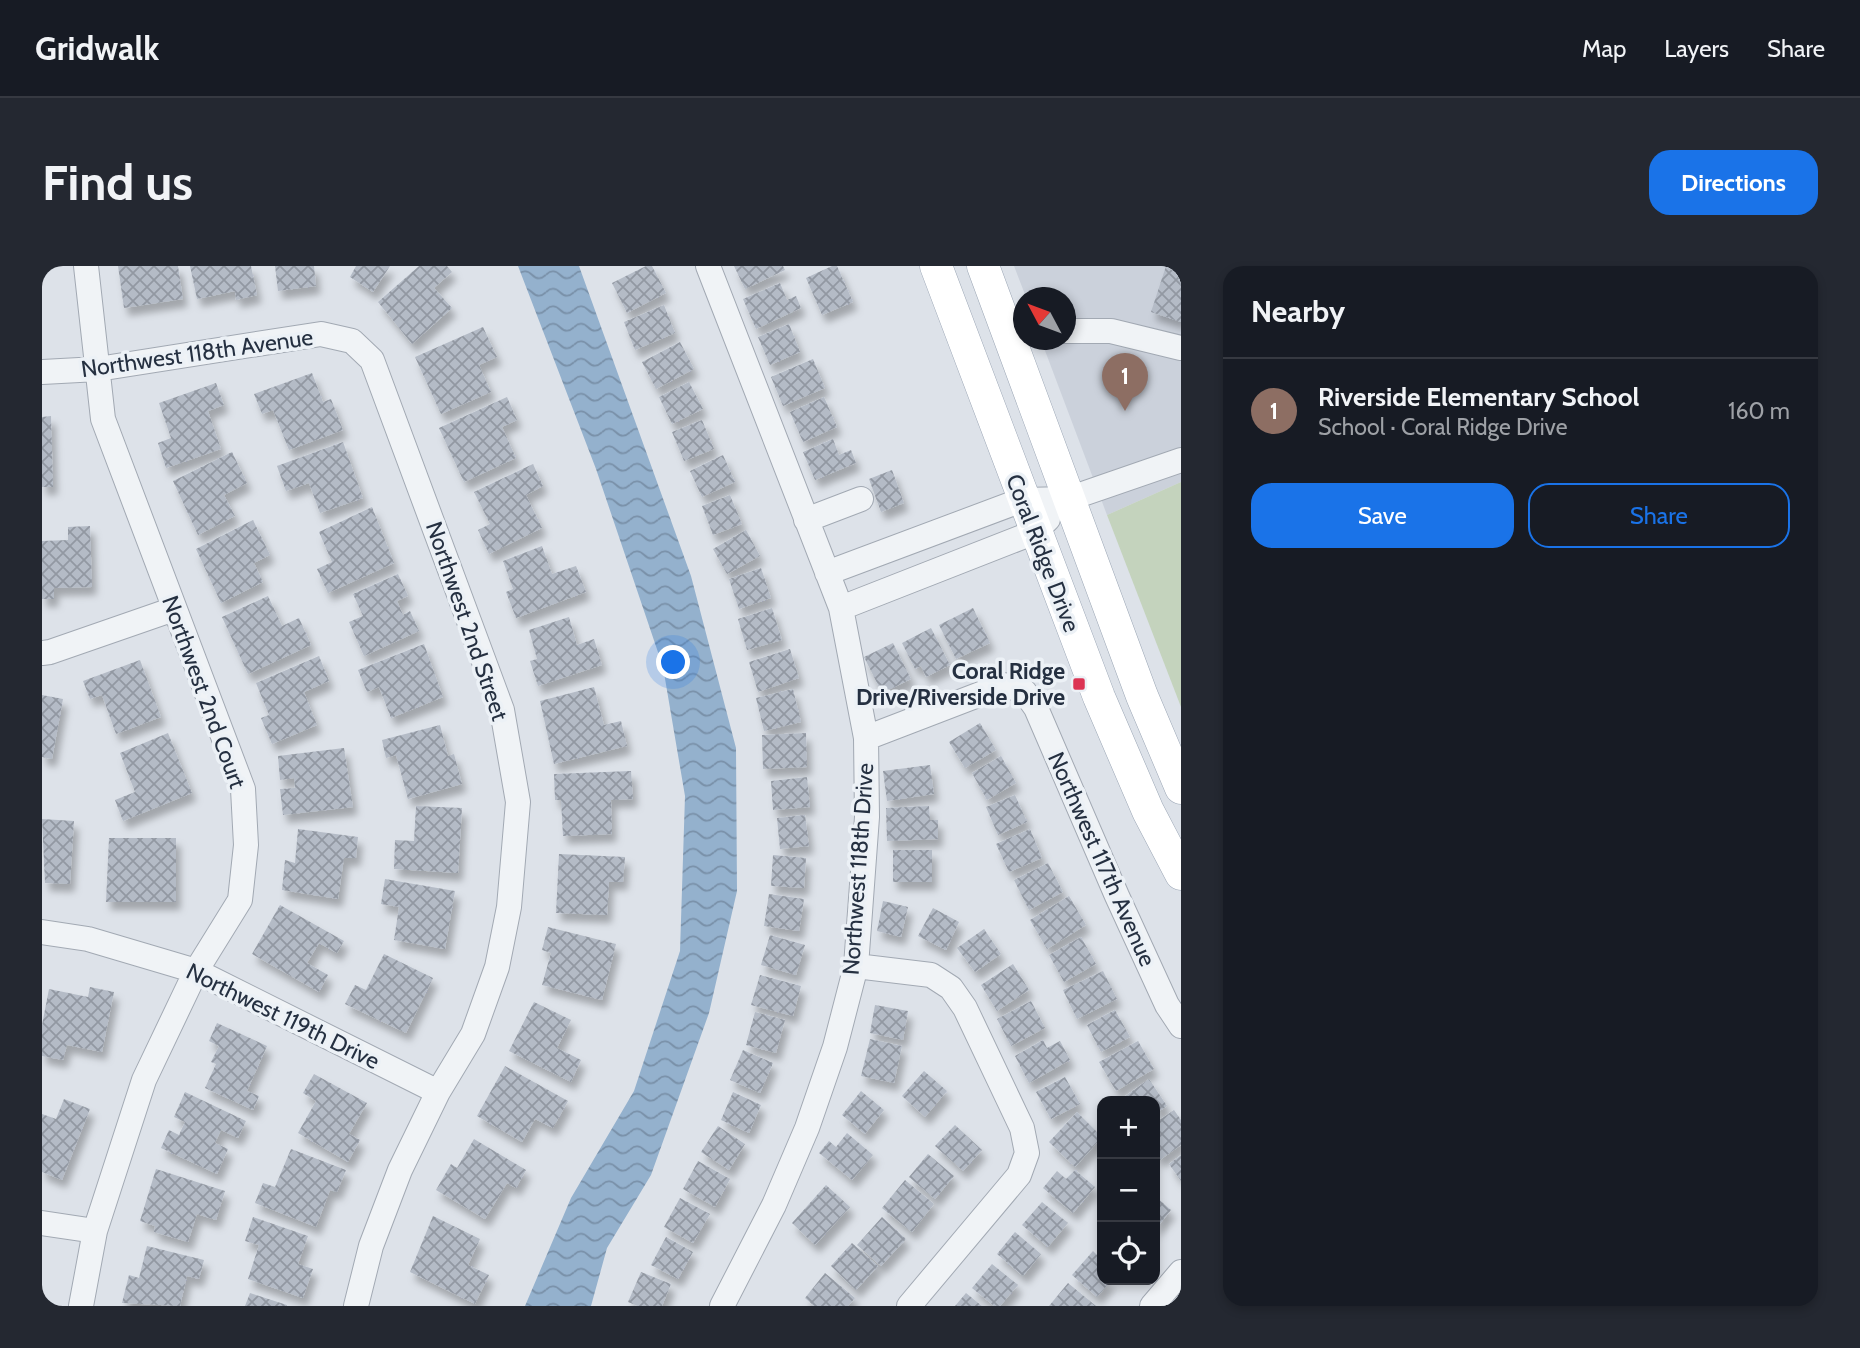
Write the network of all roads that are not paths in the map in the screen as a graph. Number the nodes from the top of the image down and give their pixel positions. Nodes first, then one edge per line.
1 (86, 266) edge
2 (708, 266) edge
3 (936, 266) edge
4 (983, 266) edge
5 (1013, 327) edge
6 (1076, 331) edge
7 (352, 341) joint
8 (1181, 348) edge
9 (1021, 350) edge
10 (97, 369) junction
11 (42, 372) edge
12 (1181, 460) edge
13 (861, 499) dead end
14 (1068, 499) junction
15 (1021, 500) junction
16 (806, 520) junction
17 (1035, 532) junction
18 (827, 573) junction
19 (841, 608) junction
20 (174, 609) junction
21 (42, 653) edge
22 (866, 738) junction
23 (1181, 788) edge
24 (1181, 874) edge
25 (42, 932) edge
26 (856, 966) junction
27 (197, 971) junction
28 (1181, 1026) edge
29 (438, 1092) junction
30 (42, 1223) edge
31 (95, 1231) junction
32 (1181, 1272) edge
33 (81, 1306) edge
34 (356, 1306) edge
35 (722, 1306) edge
36 (909, 1306) edge
37 (1153, 1306) edge

1 - 10 street, Northwest 2nd Court
2 - 16 street, Northwest 118th Drive
3 - 15 main road, Coral Ridge Drive
4 - 5 main road, Coral Ridge Drive
6 - 8 street
7 - 10 street, Northwest 118th Avenue
7 - 29 street, Northwest 2nd Street
9 - 14 main road, Coral Ridge Drive
10 - 11 street, Northwest 118th Avenue
10 - 20 street, Northwest 2nd Court
12 - 14 street
13 - 16 street
14 - 15 street
14 - 17 street
14 - 23 main road, Coral Ridge Drive
15 - 17 main road, Coral Ridge Drive
15 - 18 street
16 - 18 street, Northwest 118th Drive
17 - 19 street
17 - 24 main road, Coral Ridge Drive
18 - 19 street, Northwest 118th Drive
19 - 22 street, Northwest 118th Drive
20 - 21 street
20 - 27 street, Northwest 2nd Court
22 - 26 street, Northwest 118th Drive
22 - 28 street, Northwest 117th Avenue
25 - 27 street, Northwest 119th Drive
26 - 35 street, Northwest 118th Drive
26 - 36 street
27 - 29 street, Northwest 119th Drive
27 - 31 street, Northwest 2nd Court
29 - 34 street, Northwest 2nd Street
30 - 31 street
31 - 33 street, Northwest 2nd Court
32 - 37 street

